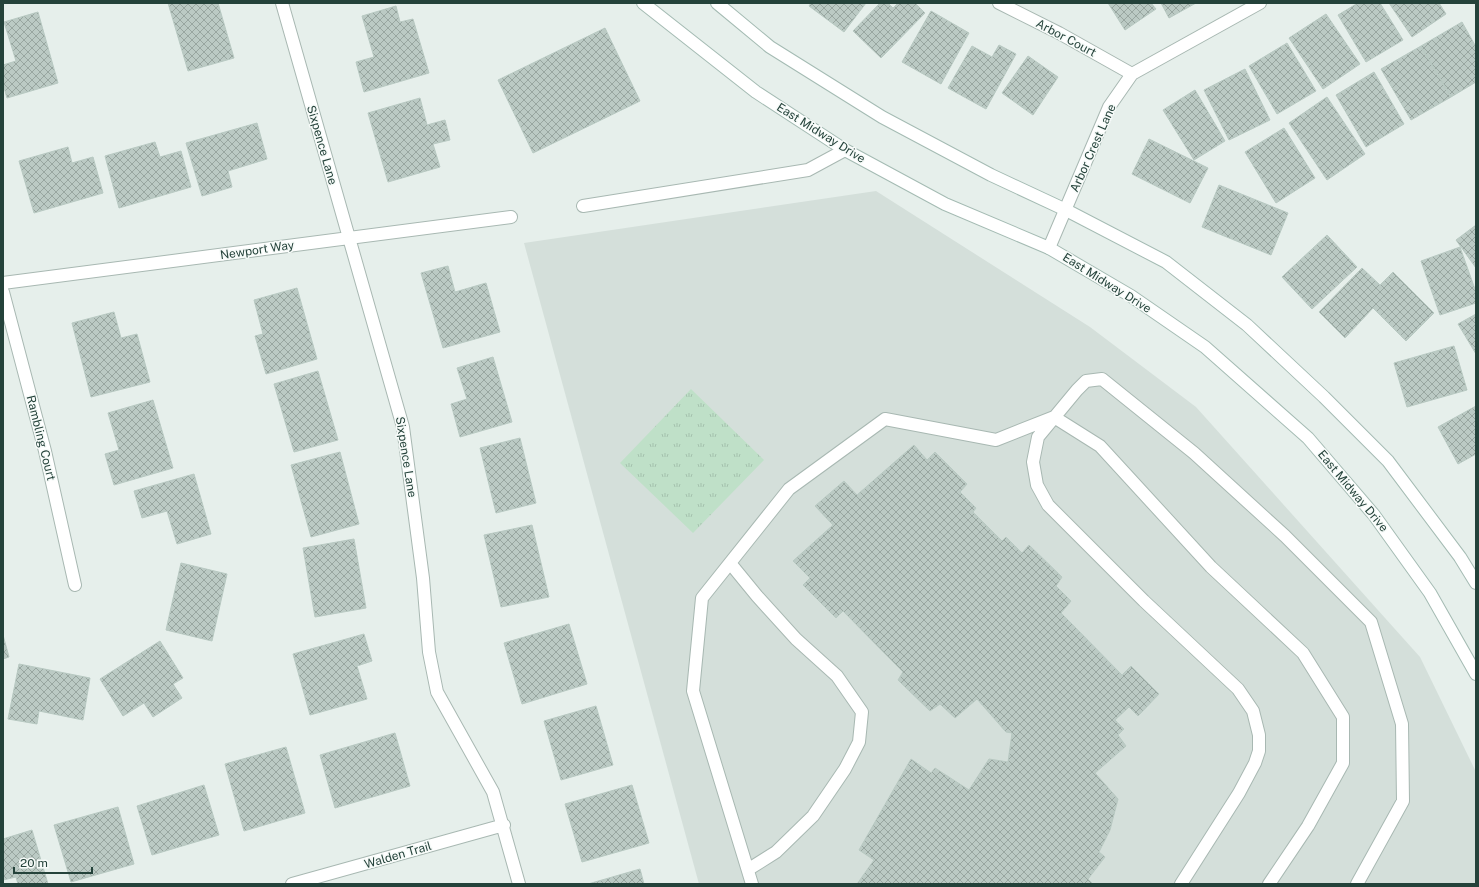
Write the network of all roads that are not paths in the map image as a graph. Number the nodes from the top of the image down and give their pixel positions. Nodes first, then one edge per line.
1 (282, 3) edge
2 (643, 3) edge
3 (717, 3) edge
4 (999, 3) edge
5 (1260, 3) edge
6 (1132, 74) junction
7 (845, 150) junction
8 (583, 206) dead end
9 (1066, 210) junction
10 (511, 217) dead end
11 (349, 238) junction
12 (1049, 248) junction
13 (3, 283) edge
14 (3, 292) edge
15 (1054, 417) junction
16 (730, 563) junction
17 (1476, 583) edge
18 (75, 585) dead end
19 (1476, 674) edge
20 (504, 825) junction
21 (749, 869) junction
22 (292, 884) edge
23 (519, 884) edge
24 (752, 884) edge
25 (1181, 884) edge
26 (1269, 884) edge
27 (1357, 884) edge

1 - 11 street, Sixpence Lane
2 - 7 street, East Midway Drive
3 - 9 street
4 - 6 street, Arbor Court
5 - 6 street, Arbor Crest Lane
6 - 9 street, Arbor Crest Lane
7 - 8 street
7 - 12 street, East Midway Drive
9 - 12 street, Arbor Crest Lane
9 - 17 street
10 - 11 street, Newport Way
11 - 13 street, Newport Way
11 - 20 street, Sixpence Lane
12 - 19 street, East Midway Drive
14 - 18 street, Rambling Court
15 - 16 street
15 - 25 street
15 - 26 street
15 - 27 street
16 - 21 street
16 - 21 street
20 - 22 street, Walden Trail
20 - 23 street, Sixpence Lane
21 - 24 street

